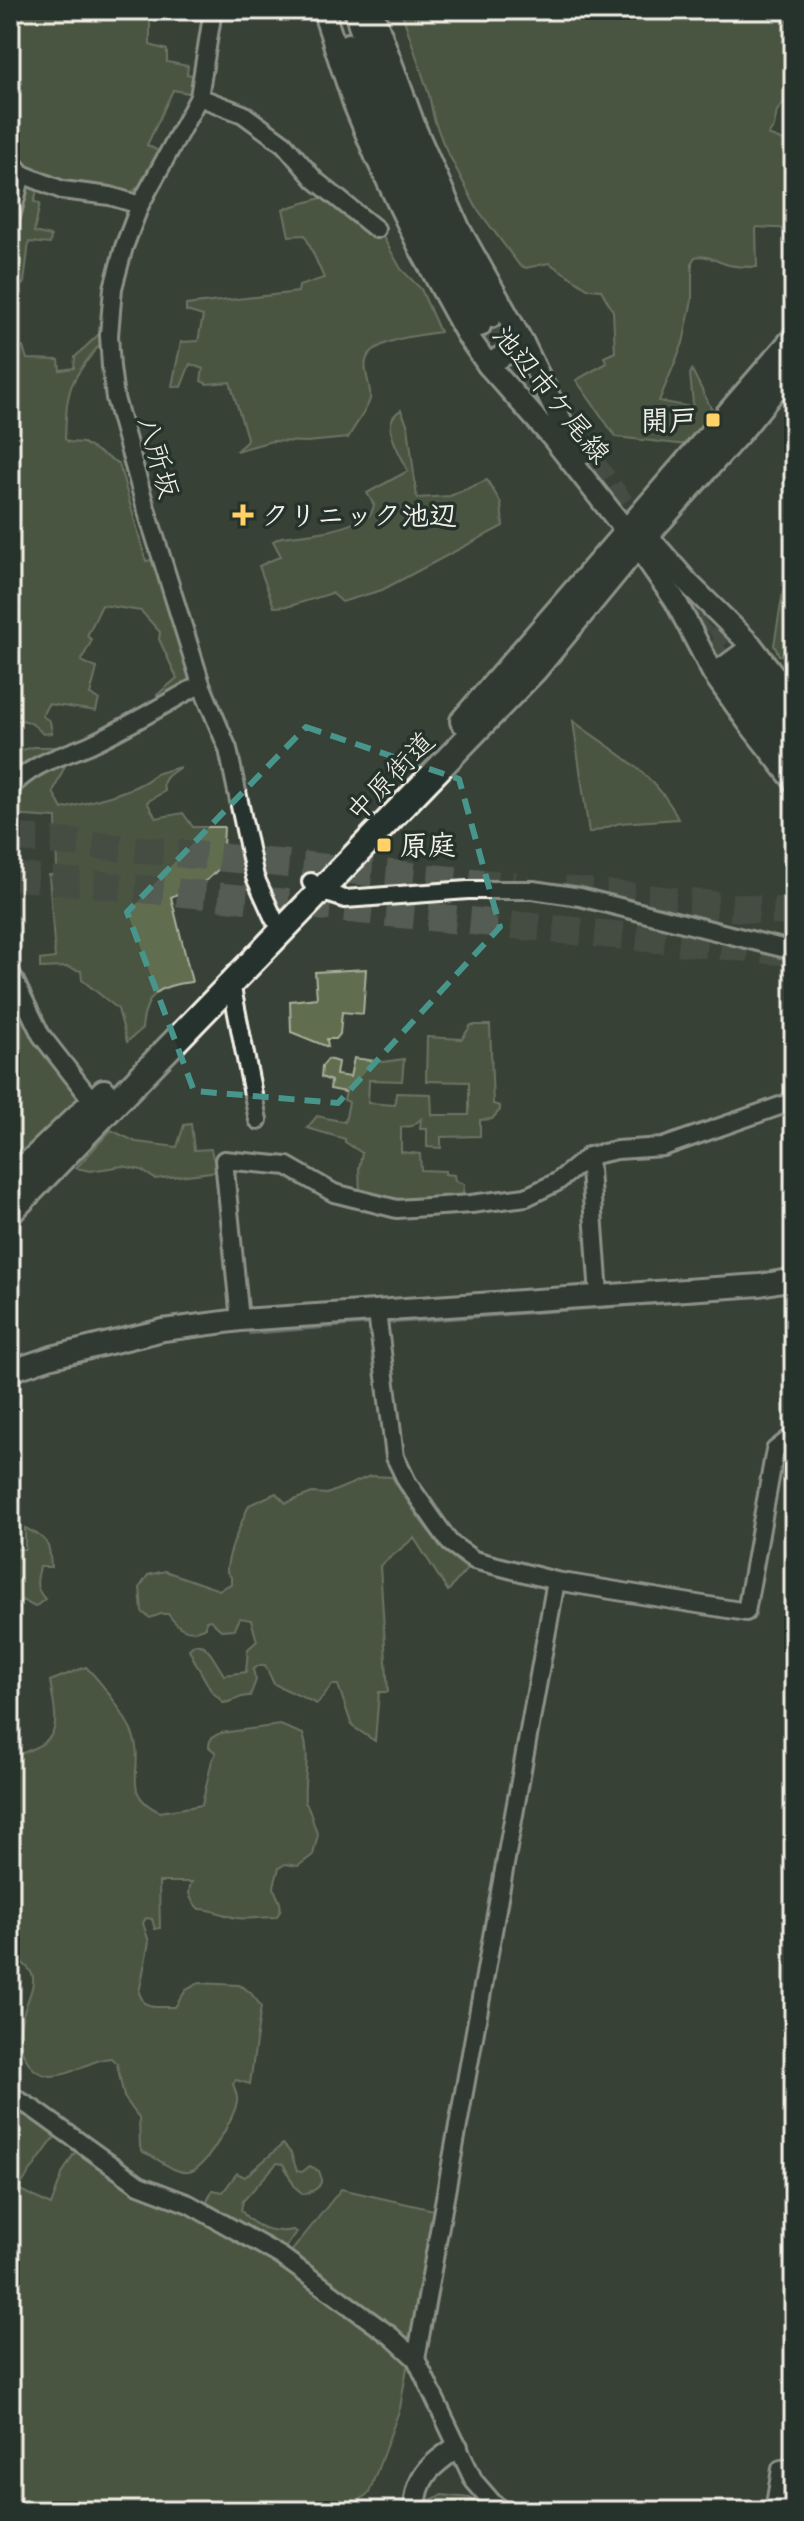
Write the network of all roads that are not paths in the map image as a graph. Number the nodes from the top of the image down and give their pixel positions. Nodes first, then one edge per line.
1 (213, 10) edge
2 (323, 10) edge
3 (337, 10) edge
4 (355, 10) edge
5 (372, 10) edge
6 (199, 97) junction
7 (10, 160) edge
8 (22, 174) junction
9 (140, 205) junction
10 (10, 221) edge
11 (376, 229) dead end
12 (794, 339) edge
13 (523, 343) junction
14 (794, 364) edge
15 (488, 365) junction
16 (636, 533) junction
17 (735, 663) junction
18 (201, 684) junction
19 (794, 701) edge
20 (794, 728) edge
21 (794, 755) edge
22 (794, 781) edge
23 (10, 788) edge
24 (316, 886) junction
25 (274, 919) junction
26 (790, 946) edge
27 (10, 971) edge
28 (231, 983) junction
29 (794, 1101) edge
30 (94, 1103) junction
31 (258, 1120) dead end
32 (589, 1156) junction
33 (10, 1182) edge
34 (10, 1212) edge
35 (794, 1279) edge
36 (599, 1295) junction
37 (377, 1312) junction
38 (240, 1320) junction
39 (10, 1371) edge
40 (794, 1440) edge
41 (556, 1581) junction
42 (10, 2095) edge
43 (416, 2359) junction
44 (457, 2447) junction
45 (794, 2467) edge
46 (415, 2511) edge
47 (504, 2511) edge
48 (774, 2511) edge

1 - 6 street, 八所坂
2 - 15 street, 池辺市ケ尾線
3 - 4 street, 池辺市ケ尾線
5 - 13 street, 池辺市ケ尾線
6 - 9 street, 八所坂
6 - 11 street
7 - 8 street
8 - 9 street
8 - 10 street
9 - 18 street, 八所坂
12 - 16 main road, 中原街道
13 - 15 street
13 - 16 street, 池辺市ケ尾線
14 - 16 main road, 中原街道
15 - 16 street, 池辺市ケ尾線
16 - 17 street, 池辺市ケ尾線
16 - 17 street, 池辺市ケ尾線
16 - 24 main road, 中原街道
17 - 19 street, 池辺市ケ尾線
17 - 20 street, 池辺市ケ尾線
17 - 21 street, 池辺市ケ尾線
17 - 22 street, 池辺市ケ尾線
18 - 23 street
18 - 25 street, 八所坂
24 - 25 main road, 中原街道
24 - 26 street
24 - 28 main road, 中原街道
25 - 30 main road, 中原街道
27 - 30 street
28 - 31 street
28 - 34 main road, 中原街道
29 - 32 street
30 - 33 main road, 中原街道
32 - 36 street
32 - 38 street
35 - 36 street
36 - 37 street
37 - 38 street
37 - 41 street
38 - 39 street
40 - 41 street
41 - 43 street
42 - 43 street
43 - 44 street
44 - 46 street
44 - 47 street
45 - 48 street

